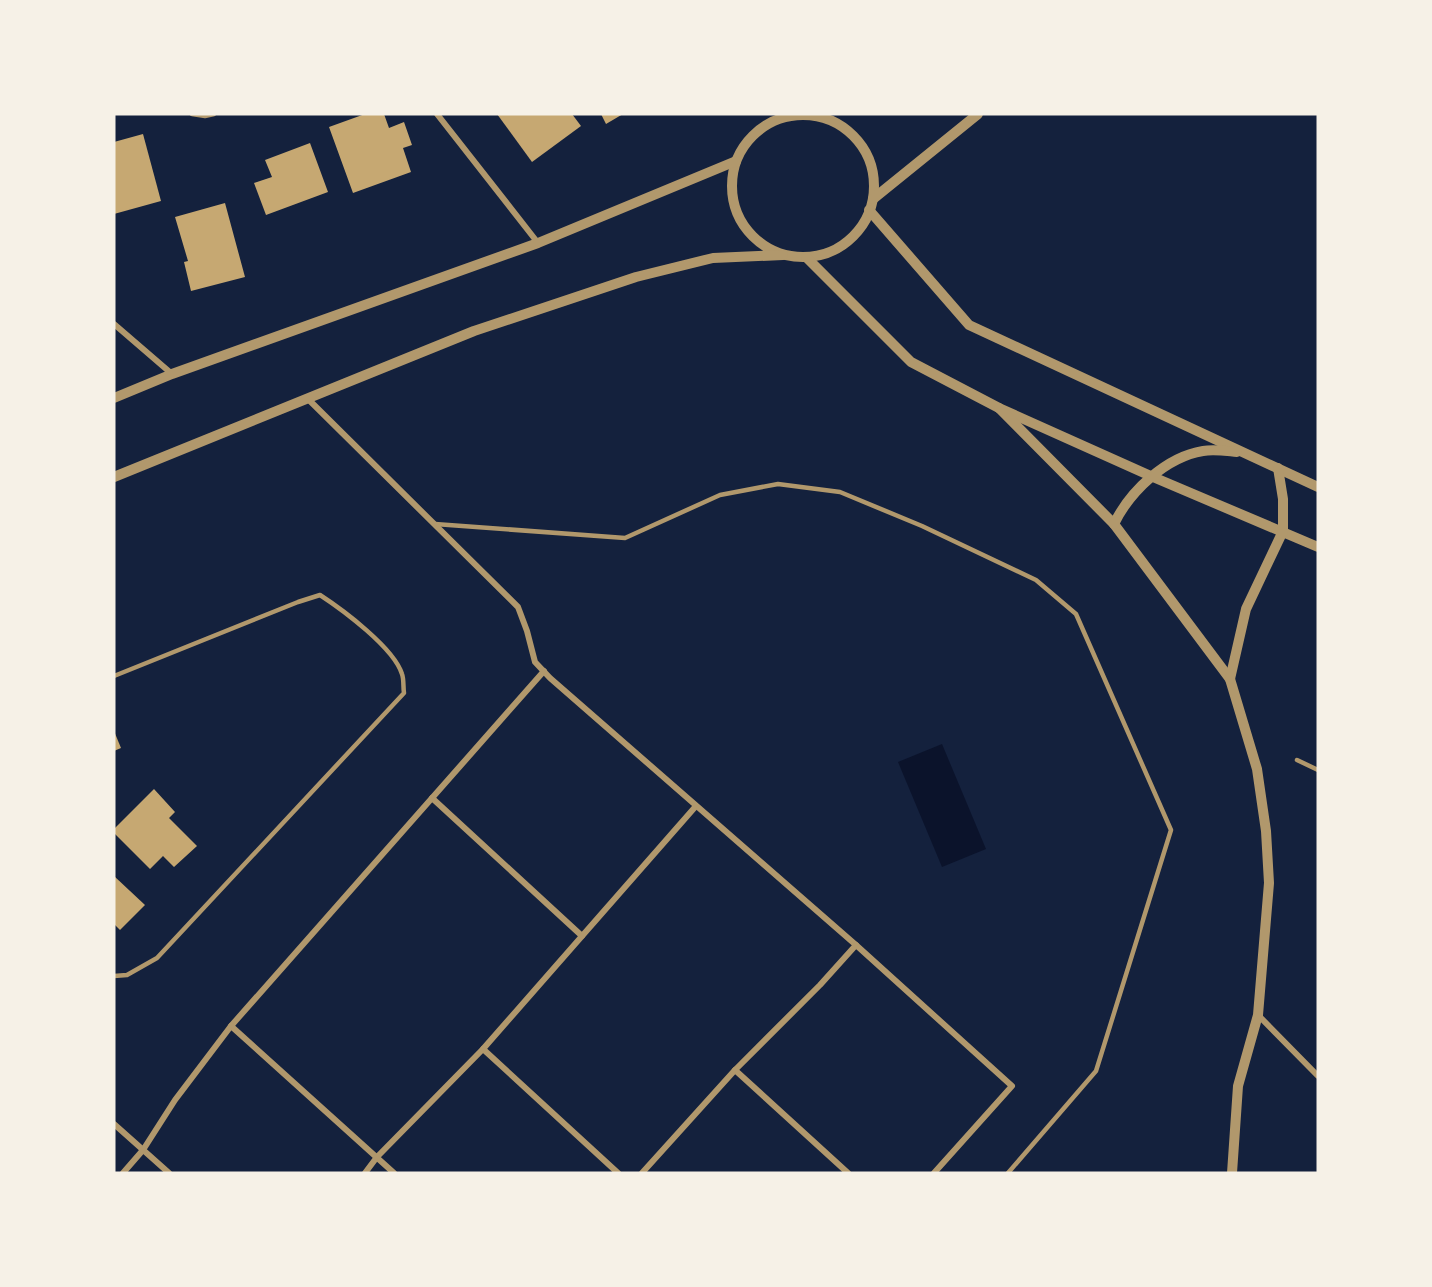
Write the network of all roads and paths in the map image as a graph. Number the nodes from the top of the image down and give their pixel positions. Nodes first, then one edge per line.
1 (192, 114) edge
2 (214, 114) edge
3 (437, 114) edge
4 (806, 114) edge
5 (978, 114) edge
6 (736, 161) junction
7 (871, 205) junction
8 (538, 243) junction
9 (783, 255) junction
10 (806, 257) junction
11 (114, 324) edge
12 (172, 374) junction
13 (114, 398) edge
14 (308, 399) junction
15 (999, 408) junction
16 (1245, 453) junction
17 (1278, 468) junction
18 (114, 477) edge
19 (1153, 477) junction
20 (1318, 487) edge
21 (435, 524) junction
22 (1114, 524) junction
23 (1283, 531) junction
24 (1318, 547) edge
25 (544, 671) junction
26 (114, 676) edge
27 (1230, 679) junction
28 (1297, 760) dead end
29 (1318, 770) edge
30 (432, 798) junction
31 (696, 806) junction
32 (582, 936) junction
33 (856, 945) junction
34 (114, 976) edge
35 (1258, 1015) junction
36 (231, 1026) junction
37 (483, 1049) junction
38 (735, 1070) junction
39 (1318, 1076) edge
40 (114, 1124) edge
41 (143, 1150) junction
42 (377, 1158) junction
43 (123, 1173) edge
44 (169, 1173) edge
45 (365, 1173) edge
46 (394, 1173) edge
47 (618, 1173) edge
48 (642, 1173) edge
49 (848, 1173) edge
50 (934, 1173) edge
51 (1008, 1173) edge
52 (1232, 1173) edge

1 - 2 lane
3 - 8 street
4 - 6 street
4 - 7 street
5 - 7 street
6 - 8 street
6 - 9 street
7 - 10 street
7 - 16 street
8 - 12 street
9 - 10 street
9 - 14 street
10 - 15 street
11 - 12 street
12 - 13 street
14 - 18 street
14 - 21 street
15 - 19 street
15 - 22 street
16 - 17 street
16 - 19 street
17 - 20 street
17 - 23 street
19 - 22 street
19 - 23 street
21 - 25 street
21 - 51 lane
22 - 27 street
23 - 24 street
23 - 27 street
25 - 30 street
25 - 31 street
26 - 34 lane
27 - 35 street
28 - 29 lane
30 - 32 street
30 - 36 street
31 - 32 street
31 - 33 street
32 - 37 street
33 - 38 street
33 - 50 street
35 - 39 street
35 - 52 street
36 - 41 street
36 - 42 street
37 - 42 street
37 - 47 street
38 - 48 street
38 - 49 street
40 - 41 street
41 - 43 street
41 - 44 street
42 - 45 street
42 - 46 street

